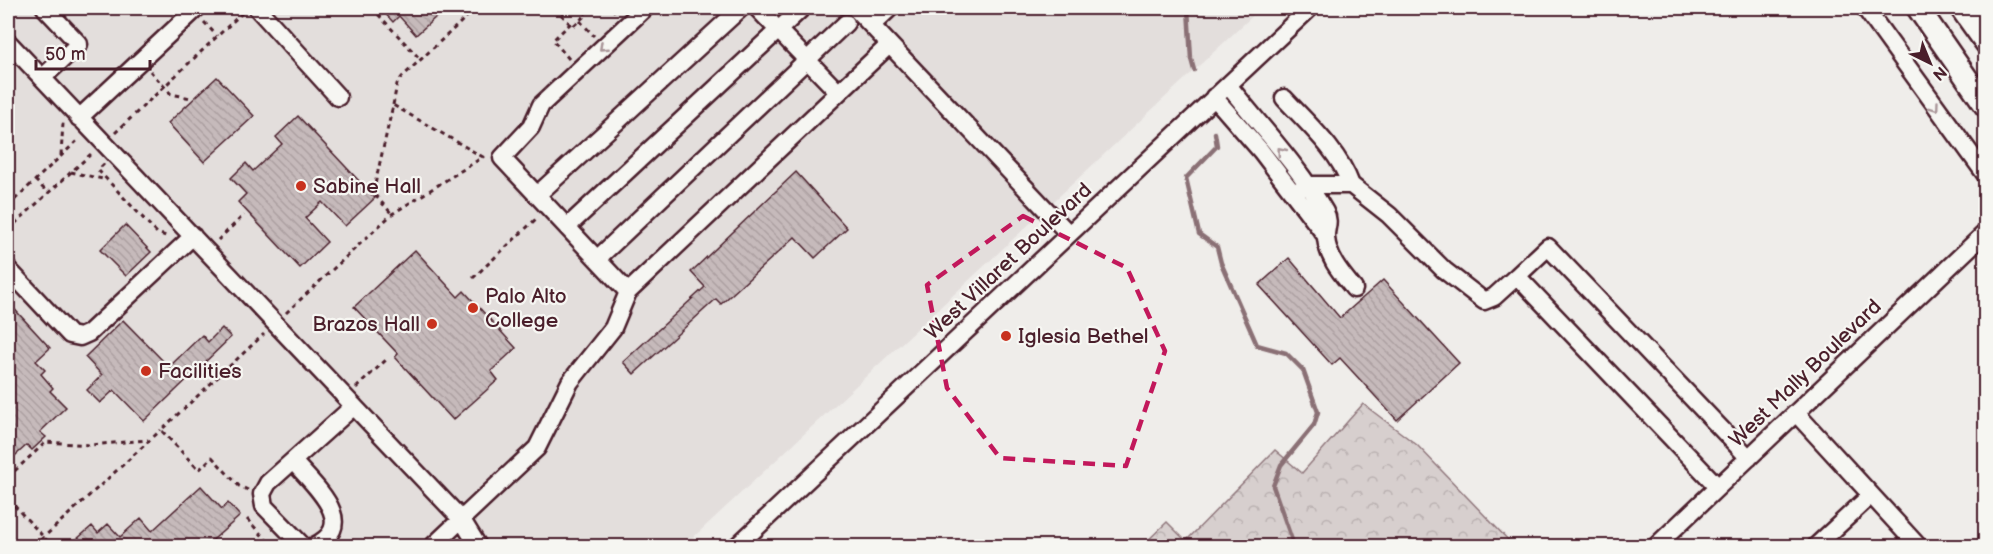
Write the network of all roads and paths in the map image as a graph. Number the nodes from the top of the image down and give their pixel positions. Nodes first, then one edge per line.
1 (45, 8) edge
2 (248, 8) edge
3 (257, 8) edge
4 (372, 8) edge
5 (476, 8) edge
6 (555, 8) edge
7 (580, 8) edge
8 (589, 8) edge
9 (612, 8) edge
10 (645, 8) edge
11 (741, 8) edge
12 (757, 8) edge
13 (801, 8) edge
14 (855, 8) edge
15 (890, 8) edge
16 (1310, 8) edge
17 (1866, 8) edge
18 (1918, 8) edge
19 (1961, 8) edge
20 (584, 12) junction
21 (200, 14) edge
22 (617, 14) dead end
23 (580, 21) junction
24 (846, 23) dead end
25 (570, 24) junction
26 (872, 25) junction
27 (778, 29) junction
28 (217, 36) junction
29 (594, 36) dead end
30 (8, 42) edge
31 (1986, 43) edge
32 (889, 45) junction
33 (569, 59) dead end
34 (807, 59) junction
35 (420, 60) junction
36 (150, 71) dead end
37 (42, 78) junction
38 (1228, 85) junction
39 (164, 86) junction
40 (838, 92) junction
41 (338, 97) dead end
42 (1214, 97) junction
43 (190, 98) dead end
44 (1284, 98) dead end
45 (393, 105) junction
46 (1986, 106) edge
47 (71, 116) junction
48 (115, 133) dead end
49 (82, 135) dead end
50 (95, 150) dead end
51 (61, 155) junction
52 (105, 161) dead end
53 (70, 172) junction
54 (1986, 175) edge
55 (35, 180) junction
56 (109, 180) junction
57 (1351, 185) junction
58 (1300, 189) junction
59 (48, 193) junction
60 (537, 195) junction
61 (8, 206) edge
62 (392, 214) junction
63 (244, 215) dead end
64 (539, 217) dead end
65 (567, 227) junction
66 (8, 230) edge
67 (1986, 232) edge
68 (1069, 234) junction
69 (188, 240) junction
70 (216, 241) dead end
71 (597, 258) junction
72 (8, 269) edge
73 (1517, 276) junction
74 (473, 278) dead end
75 (1354, 289) dead end
76 (628, 292) junction
77 (276, 323) junction
78 (387, 359) dead end
79 (355, 398) junction
80 (1796, 413) junction
81 (161, 430) junction
82 (150, 440) junction
83 (1749, 458) junction
84 (293, 461) junction
85 (8, 477) edge
86 (1718, 487) junction
87 (254, 488) dead end
88 (1871, 495) junction
89 (8, 499) edge
90 (247, 519) dead end
91 (462, 520) junction
92 (44, 537) junction
93 (440, 544) edge
94 (34, 546) edge
95 (52, 546) edge
96 (278, 546) edge
97 (303, 546) edge
98 (314, 546) edge
99 (478, 546) edge
100 (737, 546) edge
101 (1656, 546) edge
102 (1816, 546) edge
103 (1918, 546) edge

1 - 37 street
2 - 28 path
3 - 41 street
4 - 35 path
5 - 35 path
6 - 25 path
7 - 20 path
8 - 20 path
9 - 22 path
10 -> 60 street
11 - 60 street
12 - 27 street
13 - 27 street
14 - 26 street
15 - 26 street
16 - 38 street, West Villaret Boulevard
17 -> 54 street
18 - 46 main road
19 - 31 main road
20 - 23 path
21 - 28 path
21 - 47 street
23 - 25 path
23 - 29 path
24 - 34 street
25 - 33 path
26 - 32 street
27 - 34 street
27 - 65 street
28 - 39 path
30 - 37 street
32 - 40 street
32 - 68 street
34 - 40 street
34 - 71 street
35 - 45 path
36 - 39 path
37 - 47 street
38 - 42 street, West Villaret Boulevard
58 -> 38 street
39 - 43 path
39 - 48 path
40 - 76 street
42 - 58 street
42 - 68 street, West Villaret Boulevard
44 - 57 street
45 - 62 path
45 - 62 path
47 - 51 path
47 - 69 street
49 - 51 path
50 - 53 path
51 - 55 path
52 - 56 path
53 - 56 path
53 - 59 path
55 - 59 path
55 - 61 path
56 - 69 path
57 - 58 street
57 - 73 street
58 - 75 street
59 - 66 path
60 - 65 street
62 - 77 path
63 - 70 path
64 - 74 path
65 - 71 street
67 - 80 street, West Mally Boulevard
68 - 100 street, West Villaret Boulevard
69 - 72 street
69 - 77 street
71 - 76 street
73 - 83 street
73 - 86 street
76 - 91 street
77 - 79 street
77 - 81 path
78 - 79 path
79 - 84 street
79 - 91 street
80 - 83 street, West Mally Boulevard
80 - 88 street
81 - 82 path
81 - 87 path
82 - 85 path
82 - 92 path
83 - 86 street, West Mally Boulevard
84 - 97 street
84 - 98 street
86 - 101 street, West Mally Boulevard
88 - 102 street
88 - 103 street
89 - 92 path
90 - 96 path
91 - 93 street
91 - 99 street
92 - 94 path
92 - 95 path

